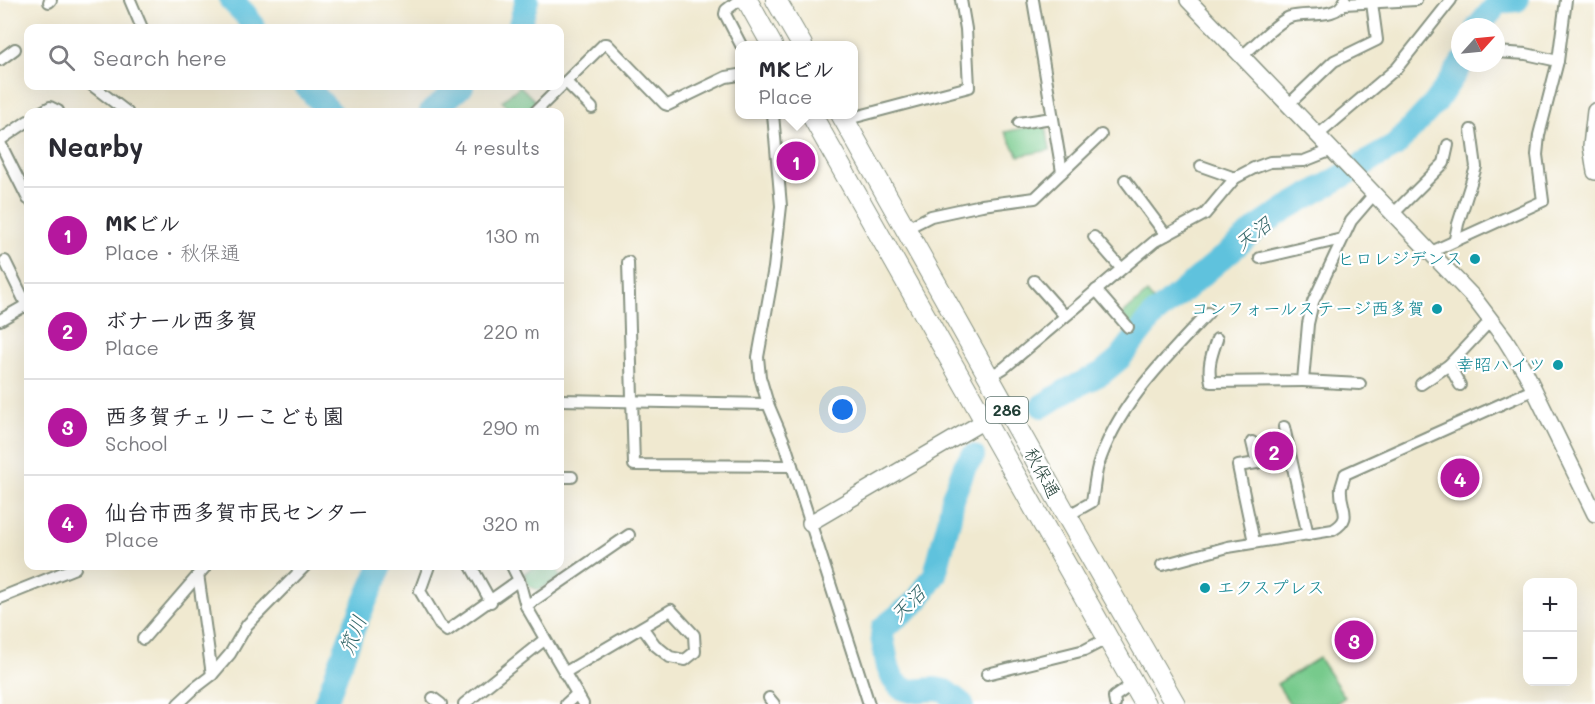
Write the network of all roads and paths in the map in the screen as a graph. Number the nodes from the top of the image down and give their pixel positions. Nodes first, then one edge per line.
1 (130, 0) edge
2 (739, 0) edge
3 (747, 0) edge
4 (776, 0) edge
5 (961, 0) edge
6 (1034, 0) edge
7 (1188, 0) edge
8 (1416, 0) edge
9 (1451, 0) edge
10 (1566, 0) edge
11 (1344, 2) edge
12 (1372, 3) junction
13 (140, 24) edge
14 (739, 41) edge
15 (770, 41) edge
16 (800, 41) edge
17 (15, 49) dead end
18 (1505, 53) edge
19 (1242, 56) junction
20 (0, 60) edge
21 (1558, 61) junction
22 (735, 76) edge
23 (566, 82) joint
24 (98, 90) edge
25 (558, 90) edge
26 (1288, 105) junction
27 (122, 108) edge
28 (539, 108) edge
29 (592, 108) dead end
30 (1595, 111) edge
31 (858, 113) edge
32 (1052, 118) junction
33 (773, 119) edge
34 (814, 119) edge
35 (843, 119) edge
36 (1019, 123) dead end
37 (24, 124) edge
38 (1471, 130) dead end
39 (1101, 135) dead end
40 (1318, 135) junction
41 (0, 142) edge
42 (1448, 145) dead end
43 (1332, 150) junction
44 (1201, 166) dead end
45 (1062, 172) junction
46 (1595, 172) edge
47 (1235, 178) junction
48 (1125, 180) dead end
49 (24, 190) edge
50 (1375, 193) junction
51 (1394, 213) junction
52 (905, 229) junction
53 (1166, 235) junction
54 (1094, 237) dead end
55 (1342, 238) junction
56 (1455, 239) junction
57 (1431, 252) junction
58 (1260, 258) dead end
59 (5, 261) dead end
60 (628, 262) dead end
61 (1121, 268) junction
62 (1034, 280) dead end
63 (1096, 290) junction
64 (24, 298) edge
65 (24, 308) edge
66 (1208, 313) dead end
67 (1065, 316) junction
68 (0, 320) edge
69 (1491, 320) junction
70 (1128, 327) dead end
71 (1217, 339) dead end
72 (1449, 365) junction
73 (989, 377) junction
74 (1303, 381) junction
75 (1360, 384) dead end
76 (1421, 384) dead end
77 (1460, 385) dead end
78 (1535, 389) junction
79 (564, 400) edge
80 (631, 400) junction
81 (768, 404) junction
82 (984, 421) junction
83 (1284, 427) dead end
84 (1252, 442) dead end
85 (792, 466) junction
86 (564, 477) edge
87 (572, 477) dead end
88 (1595, 514) edge
89 (1067, 516) junction
90 (810, 522) junction
91 (629, 535) dead end
92 (1308, 535) junction
93 (1254, 542) junction
94 (1162, 565) dead end
95 (70, 570) edge
96 (202, 570) edge
97 (301, 570) edge
98 (428, 570) edge
99 (473, 570) edge
100 (514, 570) edge
101 (519, 580) junction
102 (0, 598) edge
103 (491, 602) junction
104 (526, 606) junction
105 (642, 627) junction
106 (1108, 638) junction
107 (143, 639) dead end
108 (544, 640) junction
109 (564, 673) junction
110 (987, 674) dead end
111 (212, 675) junction
112 (1134, 683) junction
113 (580, 699) edge
114 (466, 703) edge
115 (178, 704) edge
116 (566, 704) edge
117 (869, 704) edge
118 (1115, 704) edge
119 (1145, 704) edge
120 (1176, 704) edge

1 - 13 street
2 - 14 street
3 - 15 highway
4 - 16 highway
5 - 31 street
6 - 32 street
7 - 19 street
8 - 12 street
9 - 40 street
10 - 21 street
11 - 12 street
11 - 19 street
12 - 26 street
17 - 20 street
18 - 21 street
19 - 26 street
21 - 56 street
22 - 23 street
23 - 29 street
24 - 27 street
25 - 28 street
26 - 40 street
30 - 46 street
32 - 36 street
32 - 45 street
33 - 81 street
34 - 82 highway, 秋保通 / 286
35 - 52 highway, 秋保通 / 286
37 - 41 street
38 - 56 street
39 - 45 street
40 - 43 street
41 - 49 street
42 - 51 street
43 - 47 street
43 - 50 street
44 - 47 street
45 - 52 street
47 - 53 street
48 - 53 street
50 - 51 street
50 - 55 street
51 - 57 street
52 - 73 highway, 秋保通 / 286
53 - 61 street
54 - 61 street
55 - 58 street
55 - 74 street
56 - 57 street
57 - 69 street
59 - 64 street
60 - 80 street
61 - 63 street
62 - 67 street
63 - 67 street
63 - 70 street
65 - 68 street
66 - 89 street
67 - 73 street
69 - 72 street
69 - 78 street
71 - 74 street
72 - 76 street
72 - 77 street
73 - 89 highway, 秋保通 / 286
74 - 75 street
78 - 88 street
78 - 92 street
79 - 80 street
80 - 81 street
80 - 85 street
81 - 85 street
82 - 90 street
82 - 106 highway, 秋保通 / 286
83 - 92 street
84 - 93 street
85 - 90 street
86 - 87 street
89 - 120 highway, 秋保通 / 286
90 - 117 street
91 - 104 street
92 - 93 street
93 - 94 street
95 - 102 street
96 - 107 street
96 - 111 street
97 - 111 street
98 - 103 street
99 - 103 street
100 - 101 street
101 - 103 street
101 - 104 street
104 - 108 street
105 - 105 street
105 - 109 street
106 - 110 street
106 - 112 highway, 秋保通 / 286
108 - 109 street
108 - 114 street
109 - 113 street
111 - 115 street
112 - 118 street
112 - 119 highway, 秋保通 / 286
113 - 116 street

